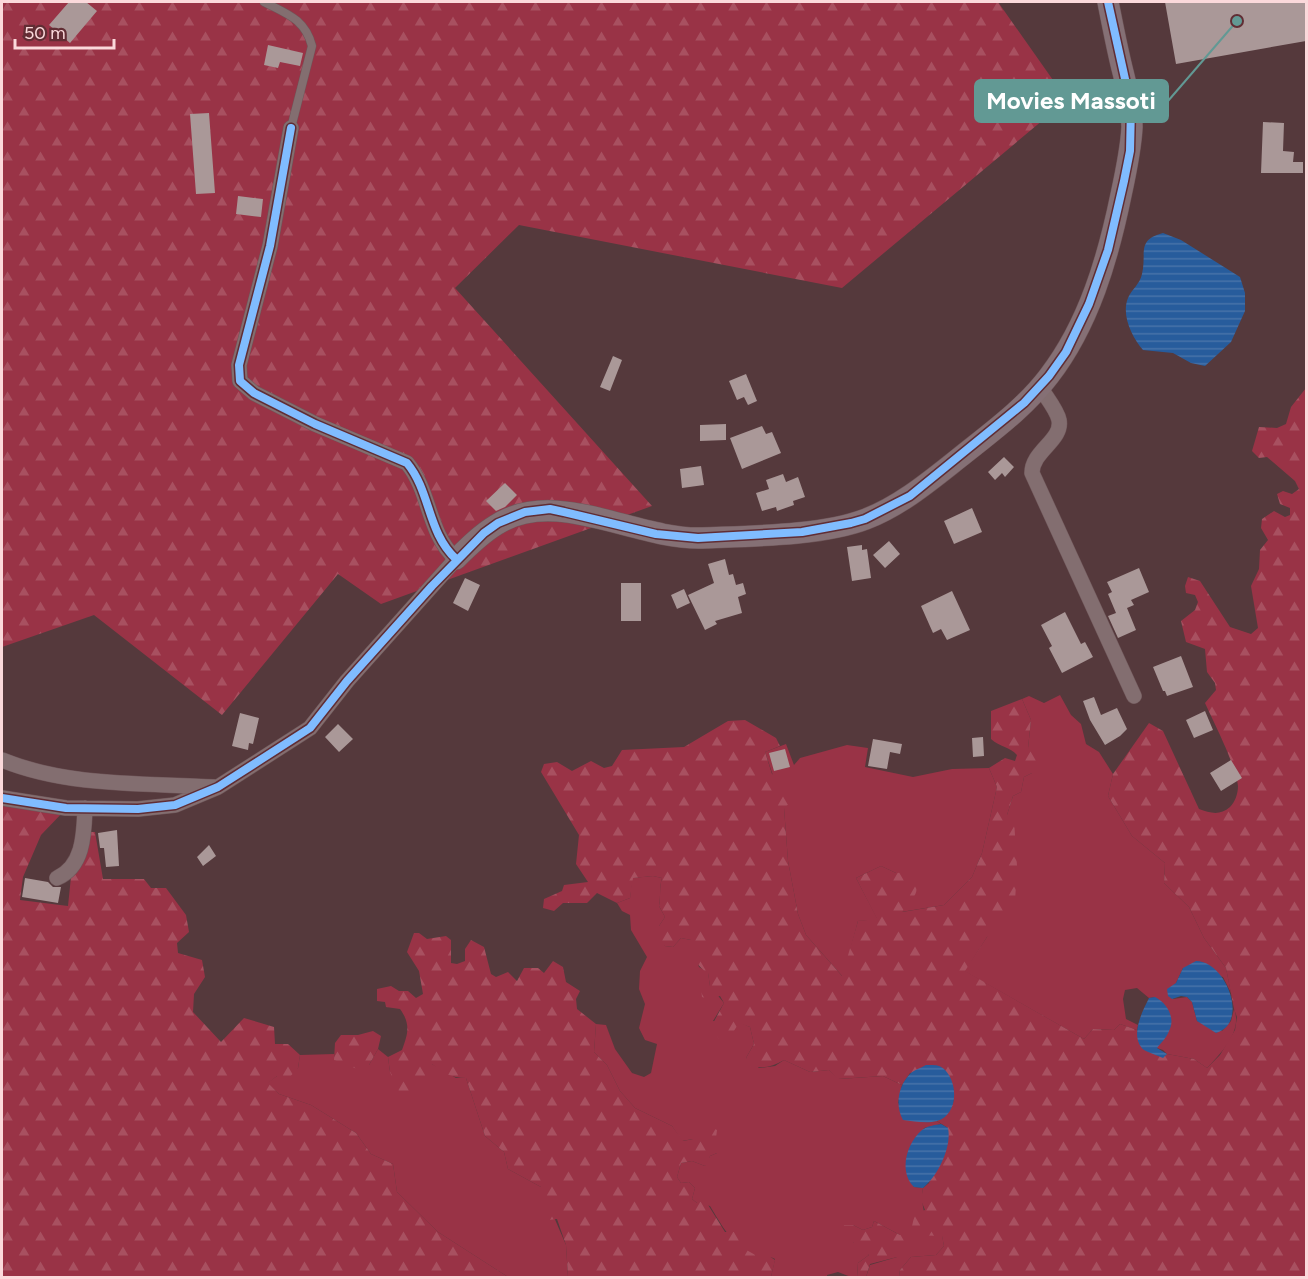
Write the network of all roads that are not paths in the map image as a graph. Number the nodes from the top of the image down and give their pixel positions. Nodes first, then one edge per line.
1 (264, 2) edge
2 (1108, 2) edge
3 (291, 128) joint
4 (1040, 387) junction
5 (456, 560) junction
6 (1134, 696) dead end
7 (2, 760) edge
8 (218, 787) junction
9 (2, 798) edge
10 (85, 808) junction
11 (57, 878) dead end

1 - 3 lane
2 - 4 street
3 - 5 street
4 - 5 street
4 - 6 street
5 - 8 street
7 - 8 street
8 - 10 street
9 - 10 street
10 - 11 street

